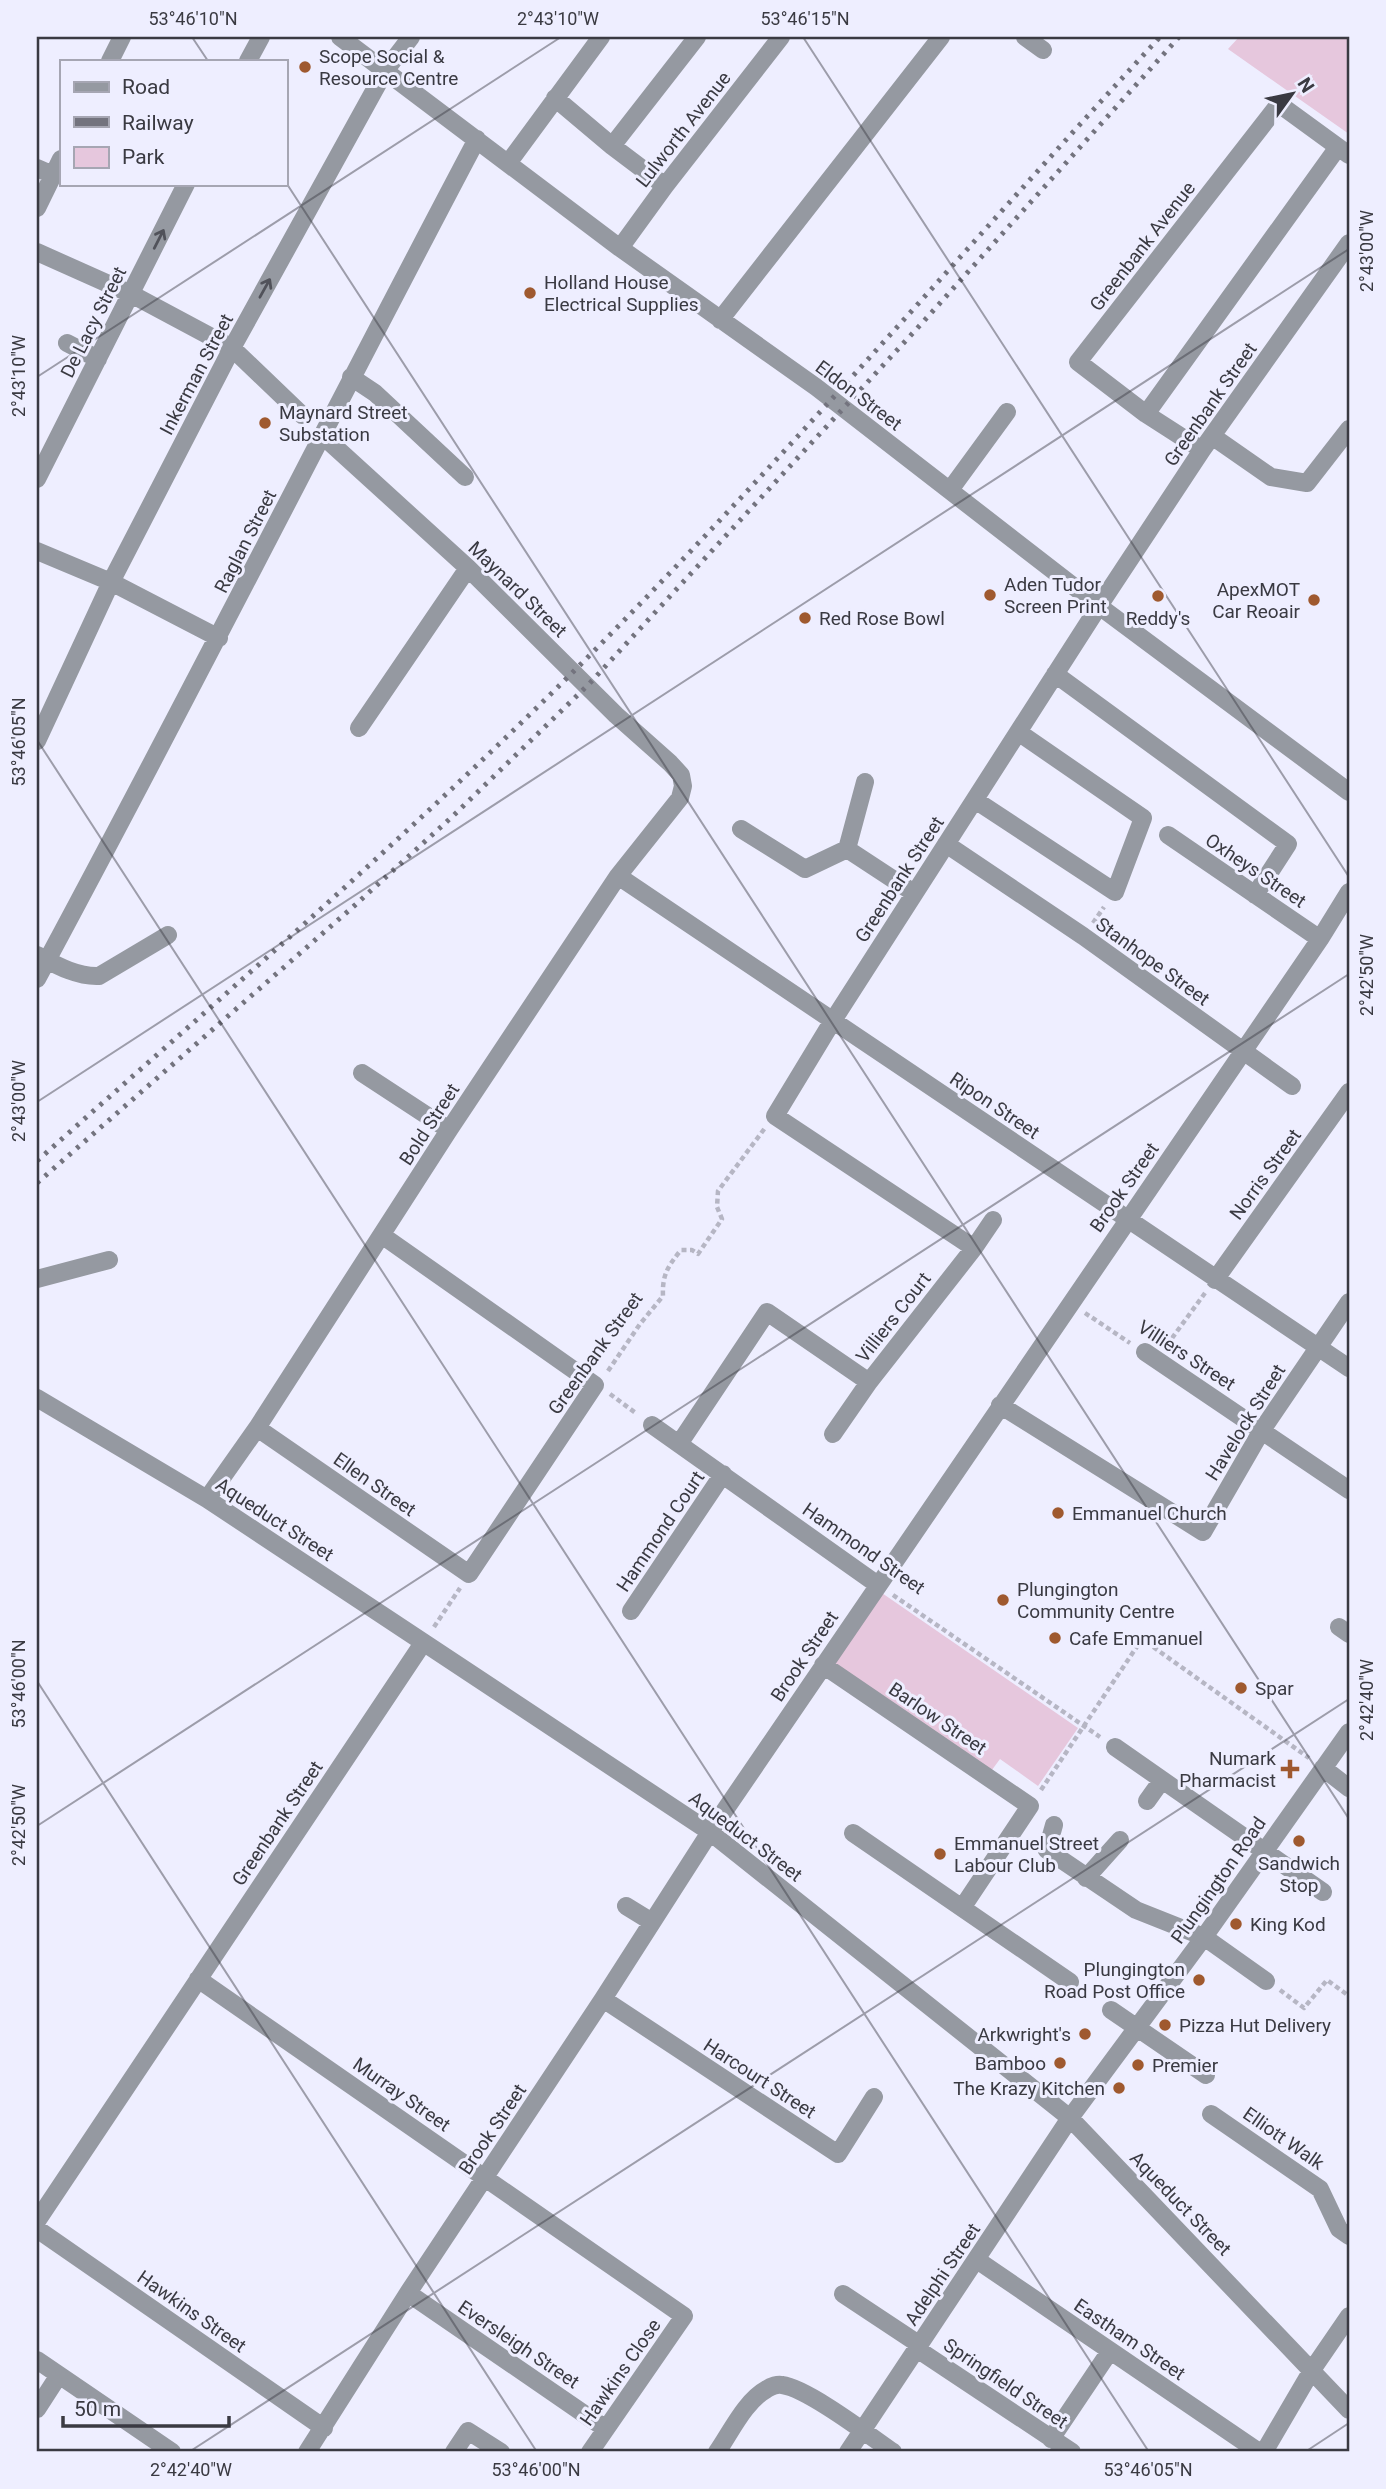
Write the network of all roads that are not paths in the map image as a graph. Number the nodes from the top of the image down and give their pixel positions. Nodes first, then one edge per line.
1 (122, 37) edge
2 (261, 37) edge
3 (340, 37) edge
4 (411, 37) edge
5 (601, 37) edge
6 (697, 37) edge
7 (781, 37) edge
8 (941, 37) edge
9 (1025, 37) edge
10 (1043, 50) dead end
11 (110, 60) edge
12 (249, 60) edge
13 (385, 71) junction
14 (555, 98) junction
15 (477, 139) junction
16 (612, 146) junction
17 (1344, 151) edge
18 (509, 162) junction
19 (50, 167) edge
20 (185, 186) edge
21 (665, 186) junction
22 (37, 208) edge
23 (1349, 243) edge
24 (620, 248) junction
25 (37, 252) edge
26 (131, 294) junction
27 (720, 320) junction
28 (67, 343) dead end
29 (232, 348) junction
30 (98, 359) junction
31 (351, 377) junction
32 (1007, 412) dead end
33 (1146, 414) junction
34 (302, 415) dead end
35 (1349, 429) edge
36 (323, 436) junction
37 (1207, 443) junction
38 (465, 477) dead end
39 (37, 480) edge
40 (950, 490) junction
41 (37, 551) edge
42 (468, 568) junction
43 (111, 582) junction
44 (1099, 606) junction
45 (219, 638) junction
46 (1055, 674) junction
47 (359, 728) dead end
48 (1018, 732) junction
49 (37, 741) edge
50 (681, 775) joint
51 (866, 782) dead end
52 (1349, 792) edge
53 (975, 800) junction
54 (741, 830) dead end
55 (1168, 835) dead end
56 (946, 844) junction
57 (847, 849) junction
58 (618, 876) junction
59 (1349, 892) edge
60 (914, 894) junction
61 (1255, 895) junction
62 (168, 935) dead end
63 (1320, 939) junction
64 (42, 957) edge
65 (37, 979) edge
66 (832, 1022) junction
67 (1243, 1052) junction
68 (362, 1073) dead end
69 (1292, 1086) dead end
70 (1349, 1092) edge
71 (449, 1130) junction
72 (1128, 1218) junction
73 (993, 1220) dead end
74 (383, 1236) junction
75 (974, 1248) junction
76 (109, 1260) dead end
77 (37, 1279) edge
78 (1215, 1280) junction
79 (1349, 1302) edge
80 (1317, 1347) junction
81 (1151, 1356) road end
82 (1349, 1368) edge
83 (869, 1382) junction
84 (37, 1398) edge
85 (1000, 1405) junction
86 (652, 1425) road end
87 (257, 1428) junction
88 (1262, 1430) junction
89 (833, 1434) dead end
90 (679, 1444) junction
91 (723, 1474) junction
92 (1349, 1490) edge
93 (207, 1499) junction
94 (469, 1574) joint
95 (878, 1585) junction
96 (631, 1611) dead end
97 (423, 1643) junction
98 (823, 1665) junction
99 (1349, 1732) edge
100 (1115, 1747) road end
101 (1323, 1768) junction
102 (1162, 1780) junction
103 (1349, 1788) edge
104 (1147, 1801) dead end
105 (1055, 1825) dead end
106 (710, 1832) junction
107 (853, 1833) dead end
108 (1120, 1840) dead end
109 (1264, 1851) junction
110 (1086, 1878) junction
111 (1323, 1892) dead end
112 (626, 1906) dead end
113 (962, 1908) junction
114 (652, 1922) junction
115 (1204, 1937) junction
116 (198, 1979) junction
117 (1266, 1980) road end
118 (1070, 1982) dead end
119 (603, 1999) junction
120 (1111, 2010) dead end
121 (1137, 2028) junction
122 (1206, 2076) dead end
123 (874, 2097) dead end
124 (1212, 2114) dead end
125 (1070, 2118) junction
126 (485, 2178) junction
127 (37, 2221) edge
128 (37, 2229) edge
129 (1349, 2236) edge
130 (978, 2260) junction
131 (408, 2293) junction
132 (843, 2294) dead end
133 (684, 2316) joint
134 (1349, 2316) edge
135 (919, 2347) junction
136 (1110, 2351) junction
137 (37, 2360) edge
138 (1312, 2370) junction
139 (59, 2375) junction
140 (37, 2409) edge
141 (1349, 2410) edge
142 (324, 2428) junction
143 (606, 2429) junction
144 (863, 2430) junction
145 (1051, 2439) junction
146 (172, 2452) edge
147 (307, 2452) edge
148 (454, 2452) edge
149 (501, 2452) edge
150 (590, 2452) edge
151 (717, 2452) edge
152 (848, 2452) edge
153 (893, 2452) edge
154 (1072, 2452) edge
155 (1259, 2452) edge
156 (1264, 2452) edge

1 - 11 street
2 - 12 street
3 - 13 street, Eldon Street
4 - 13 street, Inkerman Street
5 - 14 street
6 - 16 street
7 - 21 street, Lulworth Avenue
8 - 27 street
9 - 10 street
13 - 15 street, Eldon Street
29 -> 13 street, Inkerman Street
14 - 16 street
14 - 18 street
15 - 18 street, Eldon Street
15 - 31 street, Raglan Street
16 - 21 street
17 - 33 street
17 - 33 street, Greenbank Avenue
18 - 24 street, Eldon Street
19 - 22 street
26 -> 20 street, De Lacy Street
21 - 24 street, Lulworth Avenue
23 - 37 street, Greenbank Street
24 - 27 street, Eldon Street
25 - 26 street
26 - 29 street
26 - 30 street, De Lacy Street
27 - 40 street, Eldon Street
28 - 30 street
29 - 34 street
29 - 43 street, Inkerman Street
30 - 39 street, De Lacy Street
31 - 36 street, Raglan Street
31 - 38 street
32 - 40 street
33 - 37 street, Greenbank Avenue
35 - 37 street, Greenbank Avenue
36 - 42 street, Maynard Street
36 - 45 street, Raglan Street
37 - 44 street, Greenbank Street
40 - 44 street, Eldon Street
41 - 43 street
42 - 47 street
42 - 50 street, Maynard Street
43 - 45 street
43 - 49 street, Inkerman Street
44 - 46 street, Greenbank Street
44 - 52 street, Eldon Street
45 - 64 street, Raglan Street
46 - 48 street, Greenbank Street
46 - 61 street
48 - 53 street, Greenbank Street
48 - 53 street
50 - 58 street, Bold Street
51 - 57 street
53 - 56 street, Greenbank Street
54 - 57 street
55 - 61 street, Oxheys Street
56 - 60 street, Greenbank Street
56 - 67 street, Stanhope Street
57 - 60 street
58 - 66 street, Ripon Street
58 - 71 street, Bold Street
59 - 63 street, Brook Street
60 - 66 street, Greenbank Street
61 - 63 street, Oxheys Street
62 - 64 street
63 - 67 street, Brook Street
64 - 65 street, Raglan Street
66 - 72 street, Ripon Street
66 - 75 street, Greenbank Street
67 - 69 street, Stanhope Street
67 - 72 street, Brook Street
68 - 71 street
70 - 78 street, Norris Street
71 - 74 street, Bold Street
72 - 78 street, Ripon Street
72 - 85 street, Brook Street
73 - 75 street, Villiers Court
74 - 87 street, Bold Street
74 - 94 street, Greenbank Street
75 - 83 street, Villiers Court
76 - 77 street
78 - 80 street, Ripon Street
79 - 80 street, Havelock Street
80 - 82 street, Ripon Street
80 - 88 street, Havelock Street
81 - 88 street, Villiers Street
83 - 89 street
83 - 90 street, Villiers Court
84 - 93 street, Aqueduct Street
85 - 88 street, Havelock Street
85 - 95 street, Brook Street
86 - 90 street, Hammond Street
87 - 93 street, Bold Street
87 - 94 street, Ellen Street
88 - 92 street, Villiers Street
90 - 91 street, Hammond Street
91 - 95 street, Hammond Street
91 - 96 street, Hammond Court
93 - 97 street, Aqueduct Street
95 - 98 street, Brook Street
97 - 106 street, Aqueduct Street
97 - 116 street, Greenbank Street
98 - 106 street, Brook Street
98 - 113 street, Barlow Street
99 - 101 street, Plungington Road
100 - 102 street
101 - 103 street
101 - 109 street, Plungington Road
102 - 104 street
102 - 109 street
105 - 110 street
106 - 114 street, Brook Street
106 - 125 street, Aqueduct Street
107 - 113 street
108 - 110 street
109 - 111 street
109 - 115 street, Plungington Road
110 - 115 street
112 - 114 street
113 - 118 street
114 - 119 street, Brook Street
115 - 117 street
115 - 121 street, Plungington Road
116 - 126 street, Murray Street
116 - 127 street, Greenbank Street
119 - 123 street, Harcourt Street
119 - 126 street, Brook Street
120 - 121 street
121 - 122 street
121 - 125 street, Plungington Road
124 - 129 street, Elliott Walk
125 - 130 street, Adelphi Street
125 - 138 street, Aqueduct Street
126 - 131 street, Brook Street
126 - 133 street, Murray Street
128 - 142 street, Hawkins Street
130 - 135 street, Adelphi Street
130 - 136 street, Eastham Street
131 - 142 street, Brook Street
131 - 143 street, Eversleigh Street
132 - 135 street, Springfield Street
133 - 143 street, Hawkins Close
134 - 138 street
135 - 144 street, Adelphi Street
135 - 145 street, Springfield Street
136 - 145 street
136 - 155 street, Eastham Street
137 - 139 street
138 - 141 street, Aqueduct Street
138 - 156 street
139 - 140 street
139 - 146 street
142 - 147 street, Brook Street
143 - 150 street, Hawkins Close
144 - 151 street
144 - 152 street, Adelphi Street
144 - 153 street
145 - 154 street, Springfield Street
148 - 149 street

